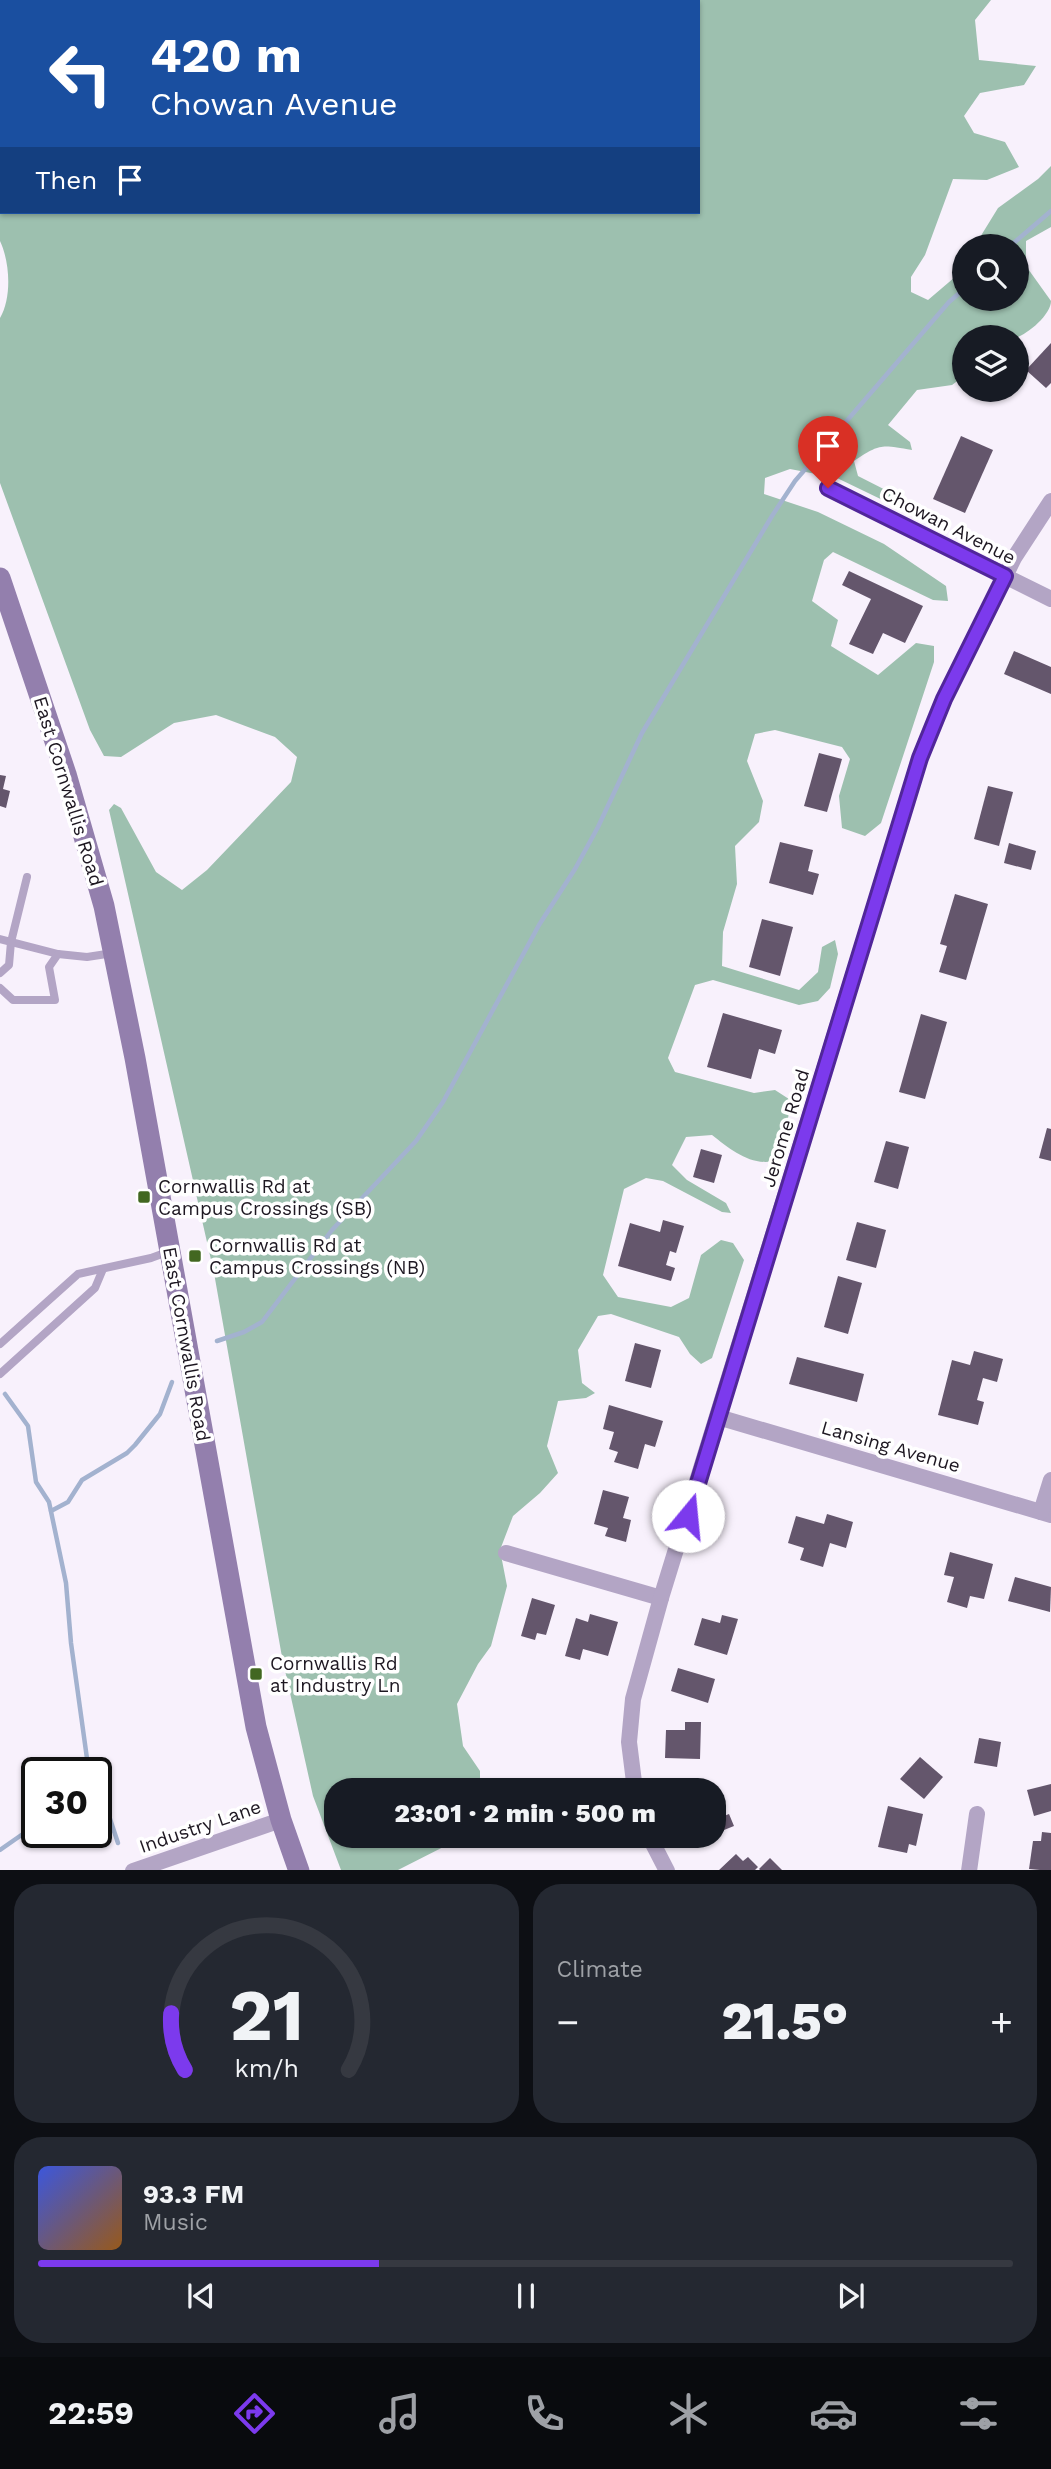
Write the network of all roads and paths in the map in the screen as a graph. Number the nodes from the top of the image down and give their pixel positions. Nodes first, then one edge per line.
1 (828, 488) dead end
2 (1051, 501) edge
3 (1005, 576) junction
4 (0, 578) edge
5 (1051, 599) edge
6 (27, 877) dead end
7 (0, 939) edge
8 (11, 942) junction
9 (113, 953) junction
10 (58, 954) junction
11 (0, 973) edge
12 (0, 988) edge
13 (170, 1251) junction
14 (103, 1269) junction
15 (0, 1344) edge
16 (0, 1374) edge
17 (718, 1417) junction
18 (1051, 1480) edge
19 (1046, 1513) edge
20 (506, 1553) dead end
21 (661, 1598) junction
22 (634, 1778) edge
23 (977, 1814) dead end
24 (281, 1821) junction
25 (655, 1848) edge
26 (136, 1870) edge
27 (299, 1870) edge
28 (666, 1870) edge
29 (970, 1870) edge

1 - 3 street, Chowan Avenue
2 - 3 street, Jerome Road
3 - 5 street, Chowan Avenue
3 - 17 street, Jerome Road
4 - 9 street, East Cornwallis Road
6 - 8 lane
7 - 8 lane
8 - 10 lane
8 - 11 lane
9 - 10 lane
9 - 13 street, East Cornwallis Road
10 - 12 lane
13 - 14 lane
13 - 24 street, East Cornwallis Road
14 - 15 lane
14 - 16 lane
17 - 19 street, Lansing Avenue
17 - 21 street, Jerome Road
18 - 19 street
20 - 21 street
21 - 22 street, Jerome Road
23 - 29 street
24 - 26 street, Industry Lane
24 - 27 street, East Cornwallis Road
25 - 28 street

